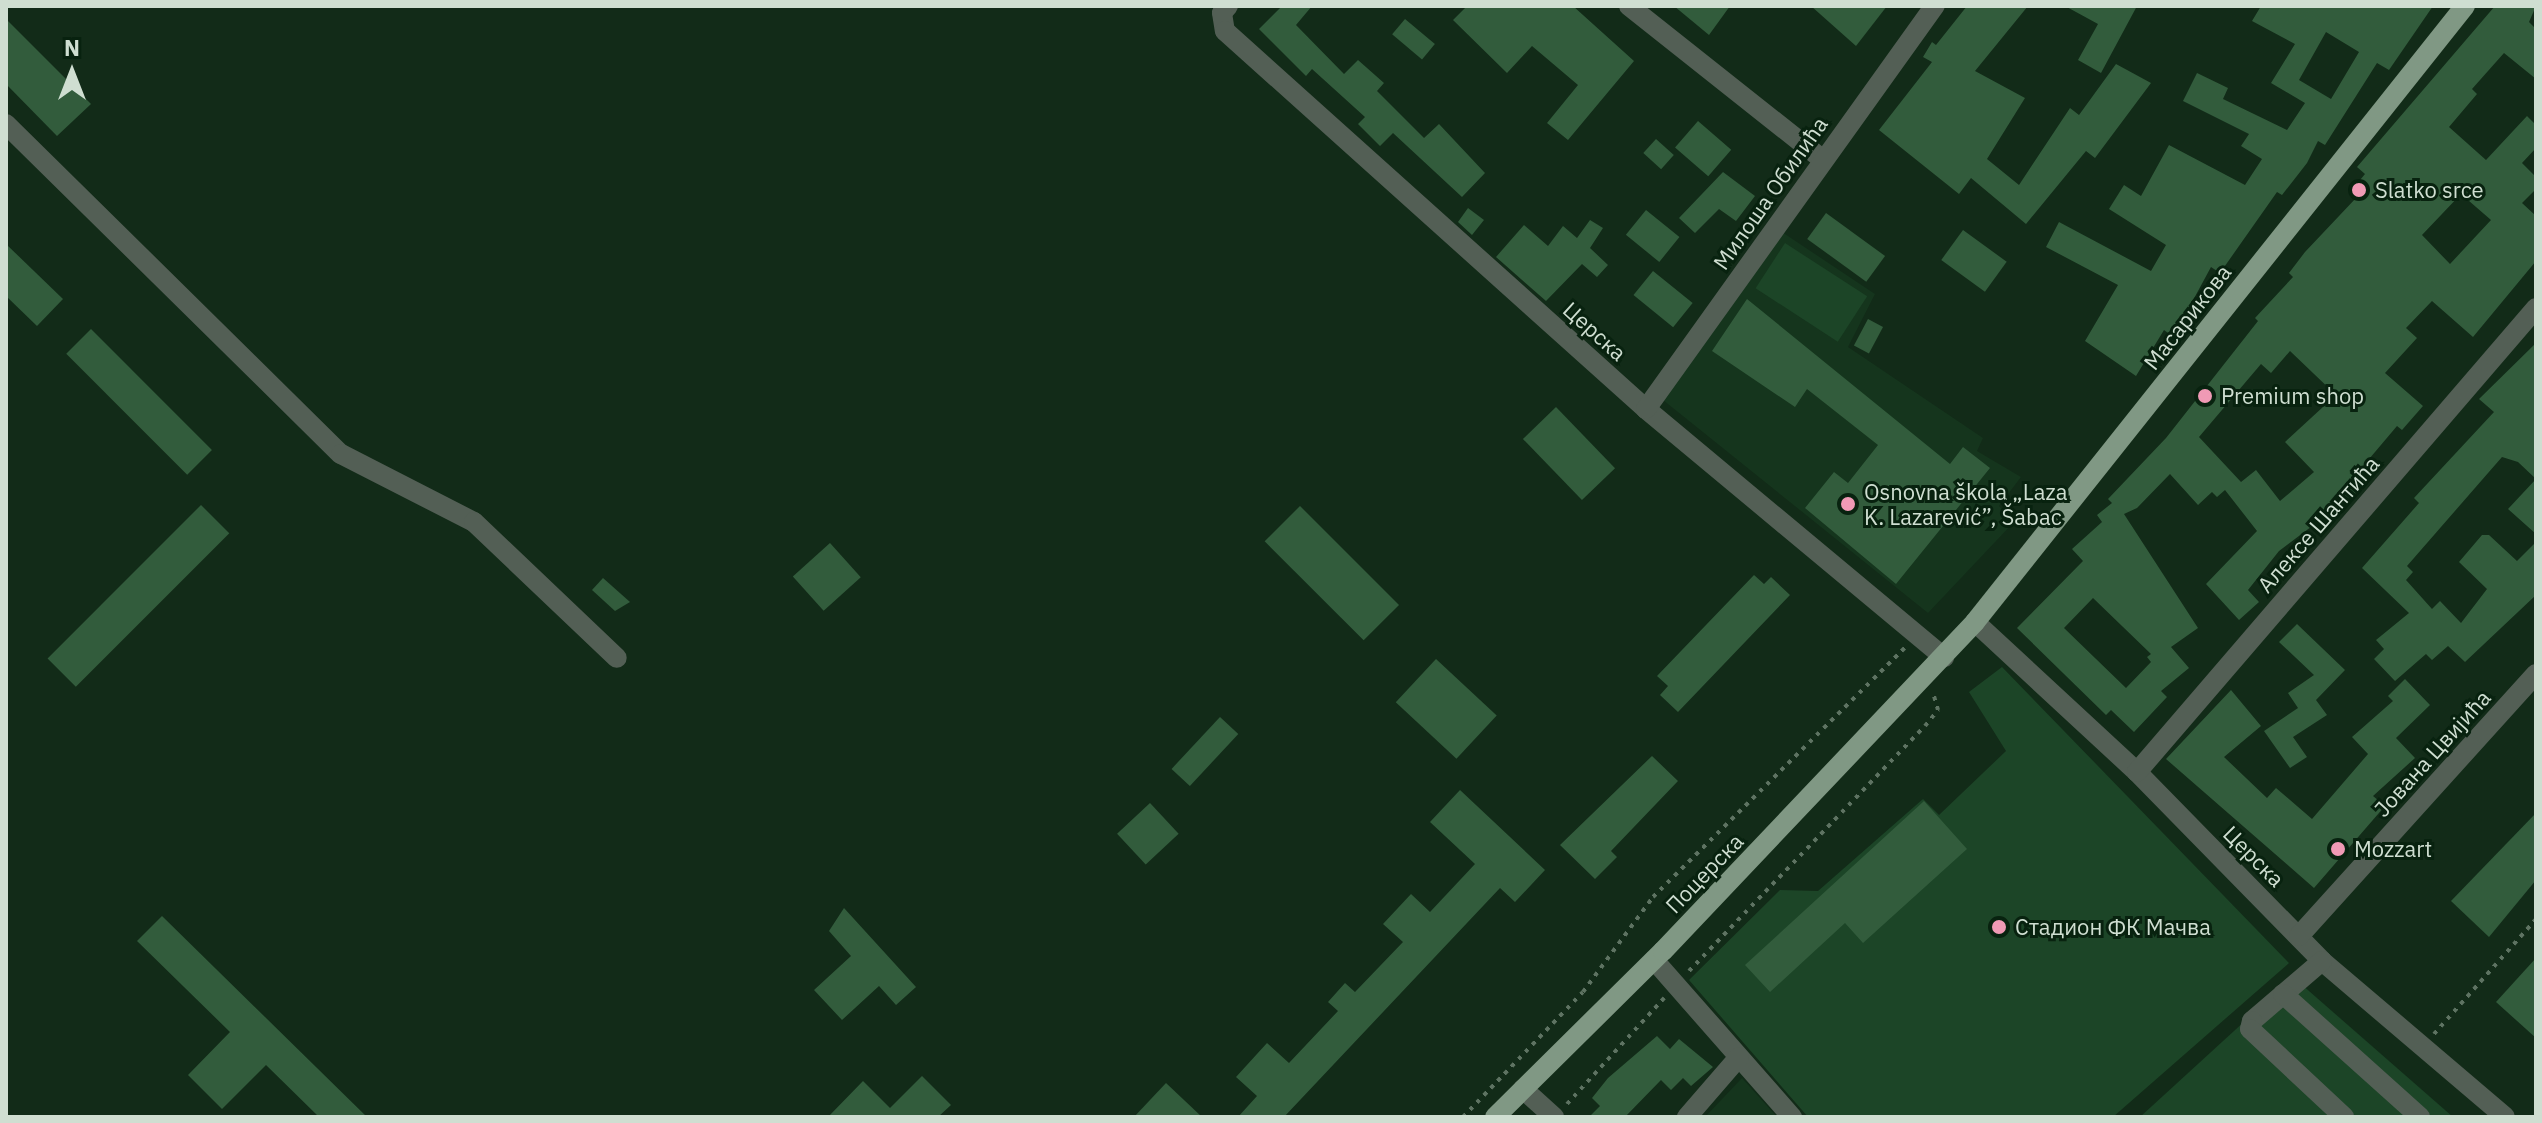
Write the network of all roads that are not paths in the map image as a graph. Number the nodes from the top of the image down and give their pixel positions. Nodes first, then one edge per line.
1 (1228, 6) edge
2 (1629, 6) edge
3 (1935, 6) edge
4 (2465, 6) edge
5 (6, 124) edge
6 (1822, 159) junction
7 (2536, 308) edge
8 (1646, 409) junction
9 (1975, 622) junction
10 (1944, 657) junction
11 (617, 658) dead end
12 (2536, 674) edge
13 (2137, 772) junction
14 (2299, 936) junction
15 (1654, 960) junction
16 (2322, 961) junction
17 (2283, 994) junction
18 (1739, 1057) junction
19 (1523, 1089) junction
20 (1557, 1114) edge
21 (1495, 1117) edge
22 (1687, 1117) edge
23 (1792, 1117) edge
24 (2344, 1117) edge
25 (2420, 1117) edge
26 (2505, 1117) edge

1 - 8 street, Церска
2 - 6 street
3 - 6 street, Милоша Обилића
4 - 9 main road, Масарикова
5 - 11 street
6 - 8 street, Милоша Обилића
7 - 13 street, Алексе Шантића
8 - 10 street, Церска
9 - 10 main road, Масарикова
9 - 13 street, Церска
10 - 15 main road, Поцерска
12 - 14 street, Јована Цвијића
13 - 14 street, Церска
14 - 16 street, Церска
15 - 18 street
15 - 19 main road, Поцерска
16 - 17 street
16 - 26 street, Церска
17 - 24 street
17 - 25 street
18 - 22 street
18 - 23 street
19 - 20 street
19 - 21 main road, Поцерска

